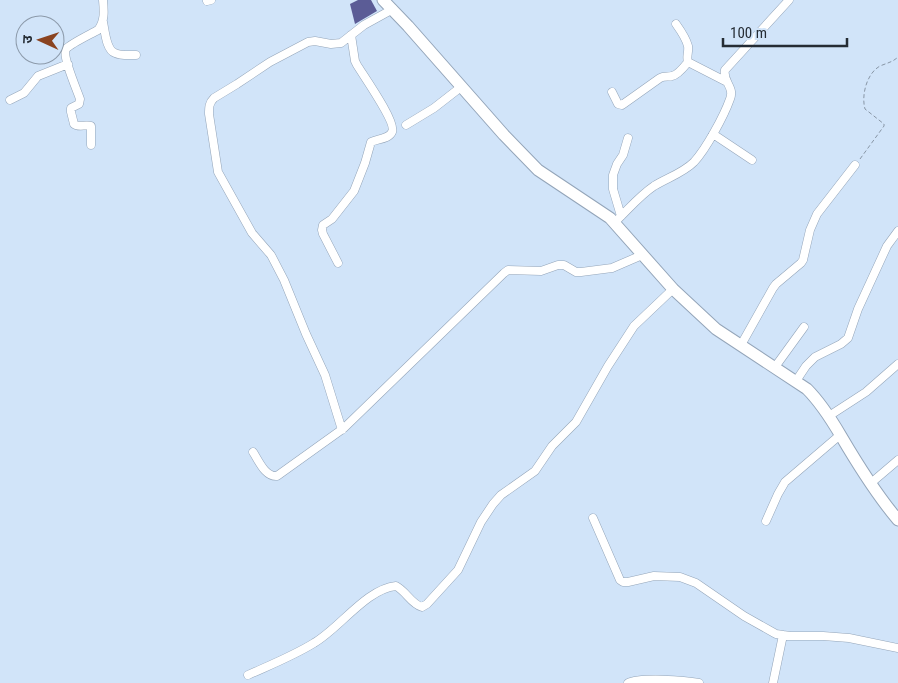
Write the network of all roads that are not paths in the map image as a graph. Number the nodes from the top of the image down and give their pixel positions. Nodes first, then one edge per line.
1 (103, 0) edge
2 (383, 0) edge
3 (789, 0) edge
4 (393, 9) junction
5 (103, 22) junction
6 (676, 24) dead end
7 (351, 35) junction
8 (136, 55) dead end
9 (688, 62) junction
10 (68, 64) junction
11 (727, 82) junction
12 (461, 87) junction
13 (612, 92) dead end
14 (10, 100) dead end
15 (406, 125) dead end
16 (713, 134) junction
17 (628, 138) dead end
18 (91, 145) dead end
19 (752, 160) dead end
20 (855, 165) road end
21 (618, 220) junction
22 (898, 231) edge
23 (642, 255) junction
24 (338, 263) dead end
25 (673, 289) junction
26 (804, 327) dead end
27 (741, 345) junction
28 (898, 364) edge
29 (775, 367) junction
30 (796, 381) junction
31 (829, 416) junction
32 (342, 430) junction
33 (840, 435) junction
34 (253, 452) dead end
35 (898, 460) edge
36 (871, 483) junction
37 (593, 518) dead end
38 (898, 520) edge
39 (766, 521) dead end
40 (783, 635) junction
41 (898, 648) edge
42 (248, 675) dead end
43 (628, 683) edge
44 (699, 683) edge
45 (773, 683) edge

1 - 5 street
2 - 4 street
3 - 11 street
4 - 7 street
4 - 12 street
5 - 8 street
5 - 10 street
6 - 9 street
7 - 24 street
7 - 32 street
9 - 11 street
9 - 13 street
10 - 14 street
10 - 18 street
11 - 16 street
12 - 15 street
12 - 21 street
16 - 19 street
16 - 21 street
17 - 21 street
20 - 27 street
21 - 23 street
22 - 30 street
23 - 25 street
23 - 32 street
25 - 27 street
25 - 42 street
26 - 29 street
27 - 29 street
28 - 31 street
29 - 30 street
30 - 31 street
31 - 33 street
32 - 34 street
33 - 36 street
33 - 39 street
35 - 36 street
36 - 38 street
37 - 40 street
40 - 41 street
40 - 45 street
43 - 44 street

